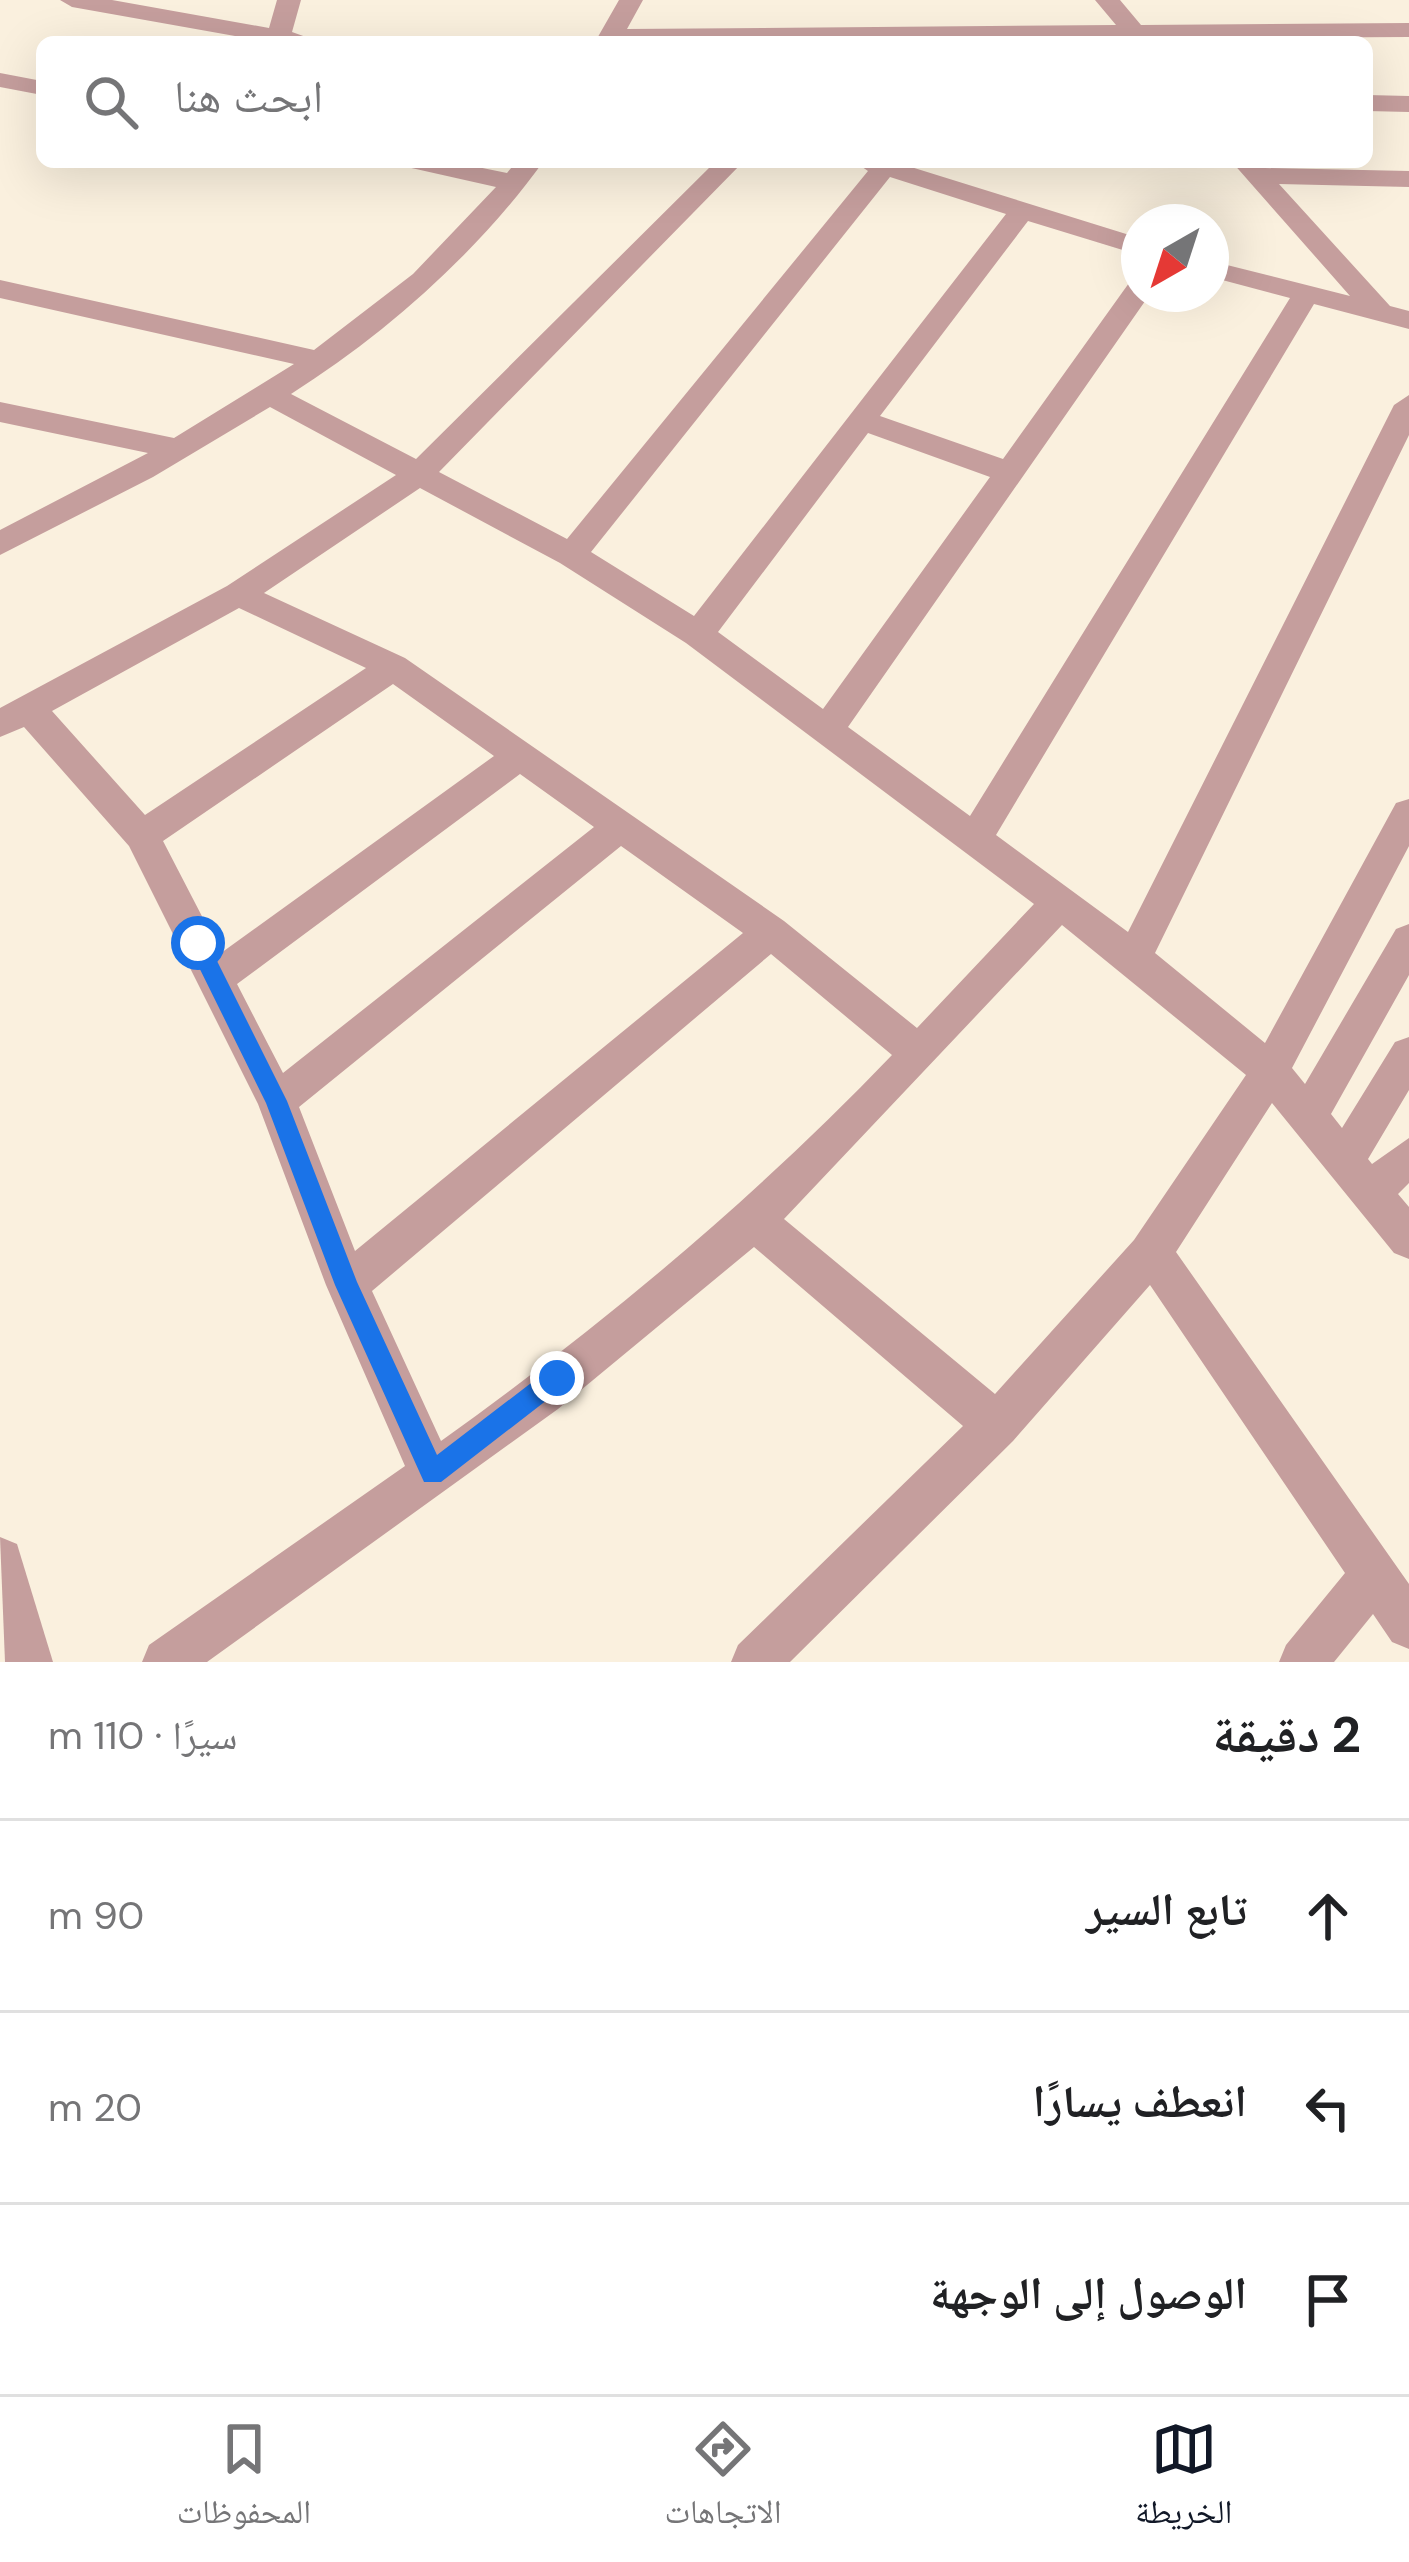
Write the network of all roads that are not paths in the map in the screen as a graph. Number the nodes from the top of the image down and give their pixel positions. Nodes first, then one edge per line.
1 (72, 0) edge
2 (289, 0) edge
3 (631, 0) edge
4 (1107, 0) edge
5 (1409, 30) edge
6 (272, 36) edge
7 (278, 36) edge
8 (611, 36) edge
9 (1138, 36) edge
10 (0, 80) edge
11 (36, 87) edge
12 (1373, 103) edge
13 (1409, 104) edge
14 (480, 168) edge
15 (724, 168) edge
16 (874, 168) edge
17 (886, 168) edge
18 (1252, 169) edge
19 (523, 172) edge
20 (1409, 179) edge
21 (1023, 209) junction
22 (1121, 241) edge
23 (1229, 274) edge
24 (0, 289) edge
25 (1305, 296) junction
26 (1123, 312) edge
27 (1396, 318) edge
28 (316, 360) junction
29 (268, 394) junction
30 (1409, 405) edge
31 (0, 412) edge
32 (861, 420) junction
33 (178, 449) junction
34 (1011, 473) junction
35 (418, 475) junction
36 (0, 544) edge
37 (571, 555) junction
38 (238, 594) junction
39 (698, 634) junction
40 (393, 667) junction
41 (15, 717) edge
42 (826, 731) junction
43 (520, 755) junction
44 (1409, 813) edge
45 (621, 826) junction
46 (142, 836) junction
47 (974, 840) junction
48 (1059, 903) junction
49 (771, 932) junction
50 (1409, 940) edge
51 (1134, 958) junction
52 (216, 978) junction
53 (916, 1051) junction
54 (1409, 1054) edge
55 (1270, 1072) junction
56 (277, 1101) junction
57 (1308, 1116) junction
58 (1409, 1157) edge
59 (1357, 1177) junction
60 (754, 1220) junction
61 (1409, 1239) edge
62 (1150, 1252) junction
63 (347, 1285) junction
64 (997, 1425) junction
65 (432, 1473) junction
66 (0, 1561) edge
67 (1374, 1576) junction
68 (1409, 1624) edge
69 (28, 1662) edge
70 (166, 1662) edge
71 (755, 1662) edge
72 (1303, 1662) edge

1 - 6 street
2 - 7 street
3 - 8 street
4 - 9 street
5 - 9 street
10 - 11 street
12 - 13 street
14 - 19 street
15 - 35 street
16 - 37 street
17 - 21 street
18 - 20 street
18 - 27 street
19 - 28 street
21 - 22 street
21 - 32 street
23 - 25 street
24 - 28 street
25 - 27 street
25 - 47 street
26 - 34 street
28 - 29 street
29 - 33 street
29 - 35 street
30 - 51 street
31 - 33 street
32 - 34 street
32 - 39 street
33 - 36 street
34 - 42 street
35 - 37 street
35 - 38 street
37 - 39 street
38 - 40 street
38 - 41 street
39 - 42 street
40 - 43 street
40 - 46 street
41 - 46 street
42 - 47 street
43 - 45 street
43 - 52 street
44 - 55 street
45 - 49 street
45 - 56 street
46 - 52 street
47 - 48 street
48 - 51 street
48 - 53 street
49 - 53 street
49 - 63 street
50 - 57 street
51 - 55 street
52 - 56 street
53 - 60 street
54 - 59 street
55 - 57 street
55 - 62 street
56 - 63 street
57 - 59 street
58 - 59 street
59 - 61 street
60 - 64 street
60 - 65 street
62 - 64 street
62 - 67 street
63 - 65 street
64 - 71 street
65 - 70 street
66 - 69 street
67 - 68 street
67 - 72 street

